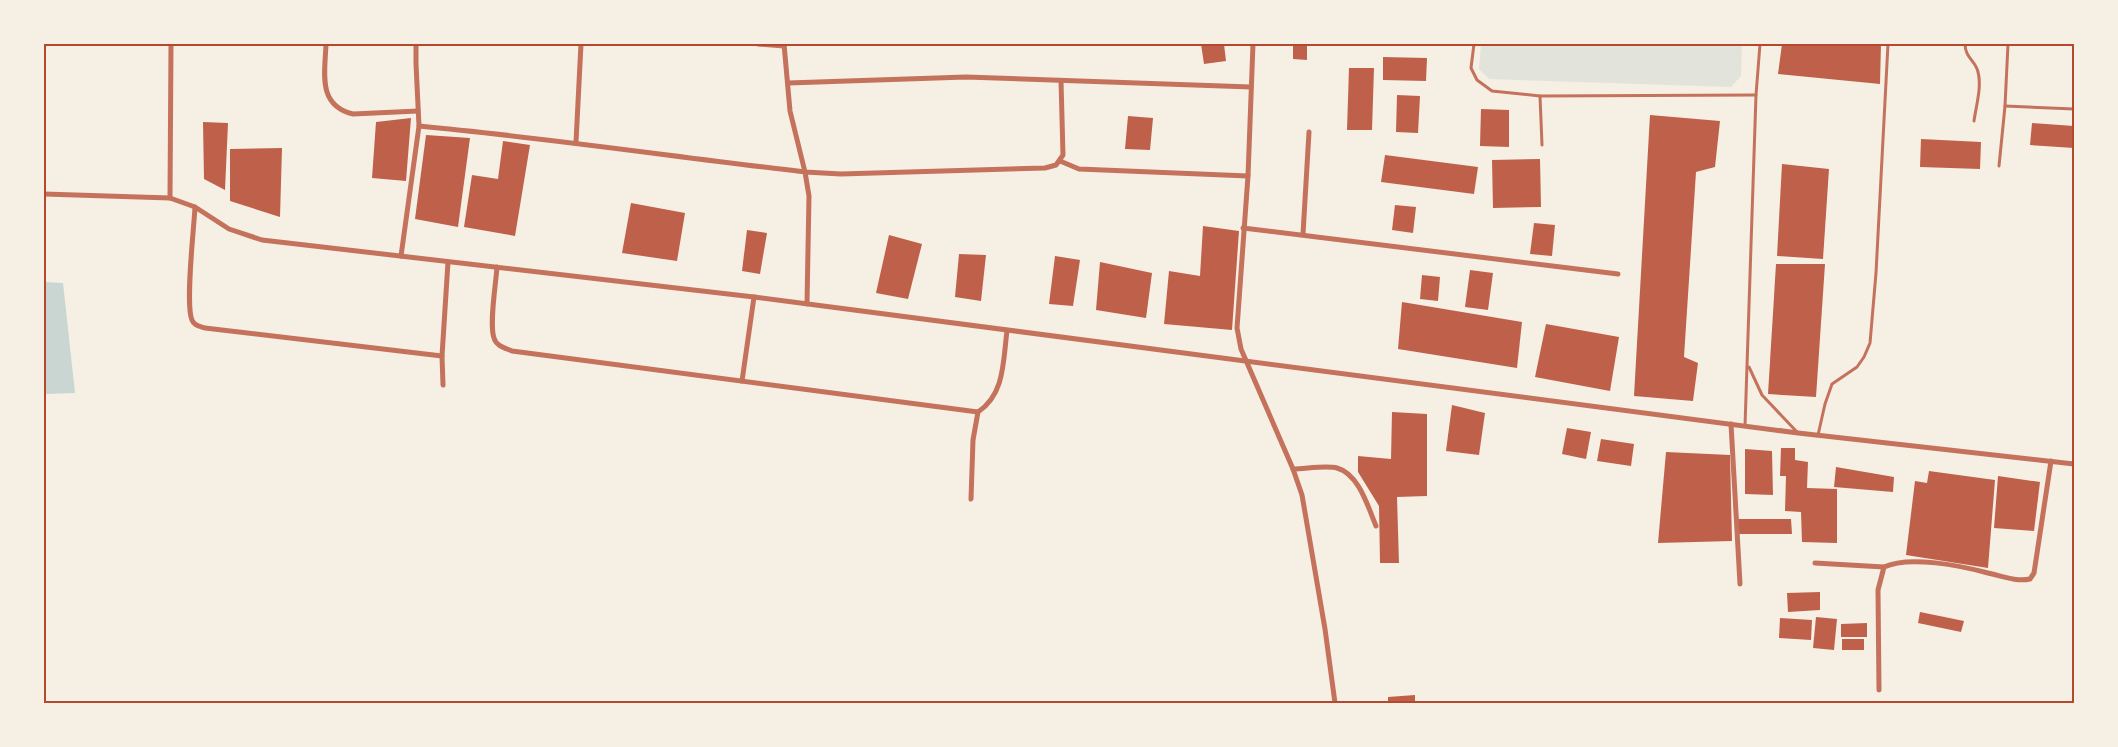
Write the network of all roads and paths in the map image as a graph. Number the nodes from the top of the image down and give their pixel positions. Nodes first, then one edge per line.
1 (171, 44) edge
2 (326, 44) edge
3 (416, 44) edge
4 (581, 44) edge
5 (758, 44) edge
6 (1253, 44) edge
7 (1474, 44) edge
8 (1760, 44) edge
9 (1888, 44) edge
10 (1965, 44) edge
11 (2008, 44) edge
12 (784, 45) edge
13 (1061, 80) junction
14 (788, 83) junction
15 (1251, 87) junction
16 (1756, 95) junction
17 (1540, 96) junction
18 (2005, 106) junction
19 (2074, 109) edge
20 (418, 111) junction
21 (1974, 121) dead end
22 (419, 126) junction
23 (1309, 132) dead end
24 (576, 142) junction
25 (1542, 145) dead end
26 (1060, 161) junction
27 (1999, 166) dead end
28 (805, 172) junction
29 (1248, 176) junction
30 (44, 194) edge
31 (170, 198) junction
32 (195, 207) junction
33 (1243, 228) junction
34 (1303, 234) junction
35 (401, 256) junction
36 (448, 262) junction
37 (497, 267) junction
38 (1618, 274) dead end
39 (754, 297) junction
40 (807, 304) junction
41 (1006, 331) junction
42 (442, 356) junction
43 (1248, 362) junction
44 (1748, 367) junction
45 (742, 380) junction
46 (443, 385) dead end
47 (978, 412) junction
48 (1731, 424) junction
49 (1745, 426) junction
50 (1798, 432) junction
51 (1818, 435) junction
52 (2051, 461) junction
53 (2074, 464) edge
54 (1293, 469) junction
55 (971, 499) dead end
56 (1376, 526) dead end
57 (1815, 563) dead end
58 (1884, 567) junction
59 (1740, 584) dead end
60 (1879, 690) dead end
61 (1335, 703) edge

1 - 31 street
2 - 20 street
3 - 20 street
4 - 24 street
5 - 12 street
6 - 15 street
7 - 17 lane
8 - 16 lane
9 - 51 lane
10 - 21 lane
11 - 18 lane
12 - 14 street
13 - 14 street
13 - 15 street
13 - 26 street
14 - 28 street
15 - 29 street
16 - 17 lane
16 - 44 lane
17 - 25 lane
18 - 19 lane
18 - 27 lane
20 - 22 street
22 - 24 street
22 - 35 street
23 - 34 street
24 - 28 street
26 - 28 street
26 - 29 street
28 - 40 street
29 - 33 street
30 - 31 street
31 - 32 street
32 - 35 street
32 - 42 street
33 - 34 street
33 - 43 street
34 - 38 street
35 - 36 street
36 - 37 street
36 - 42 street
37 - 39 street
37 - 45 street
39 - 40 street
39 - 45 street
40 - 41 street
41 - 43 street
41 - 47 street
42 - 46 street
43 - 48 street
43 - 54 street
44 - 49 lane
44 - 50 lane
45 - 47 street
47 - 55 street
48 - 49 street
48 - 59 street
49 - 50 street
50 - 51 street
51 - 52 street
52 - 53 street
52 - 58 street
54 - 56 street
54 - 61 street
57 - 58 street
58 - 60 street

